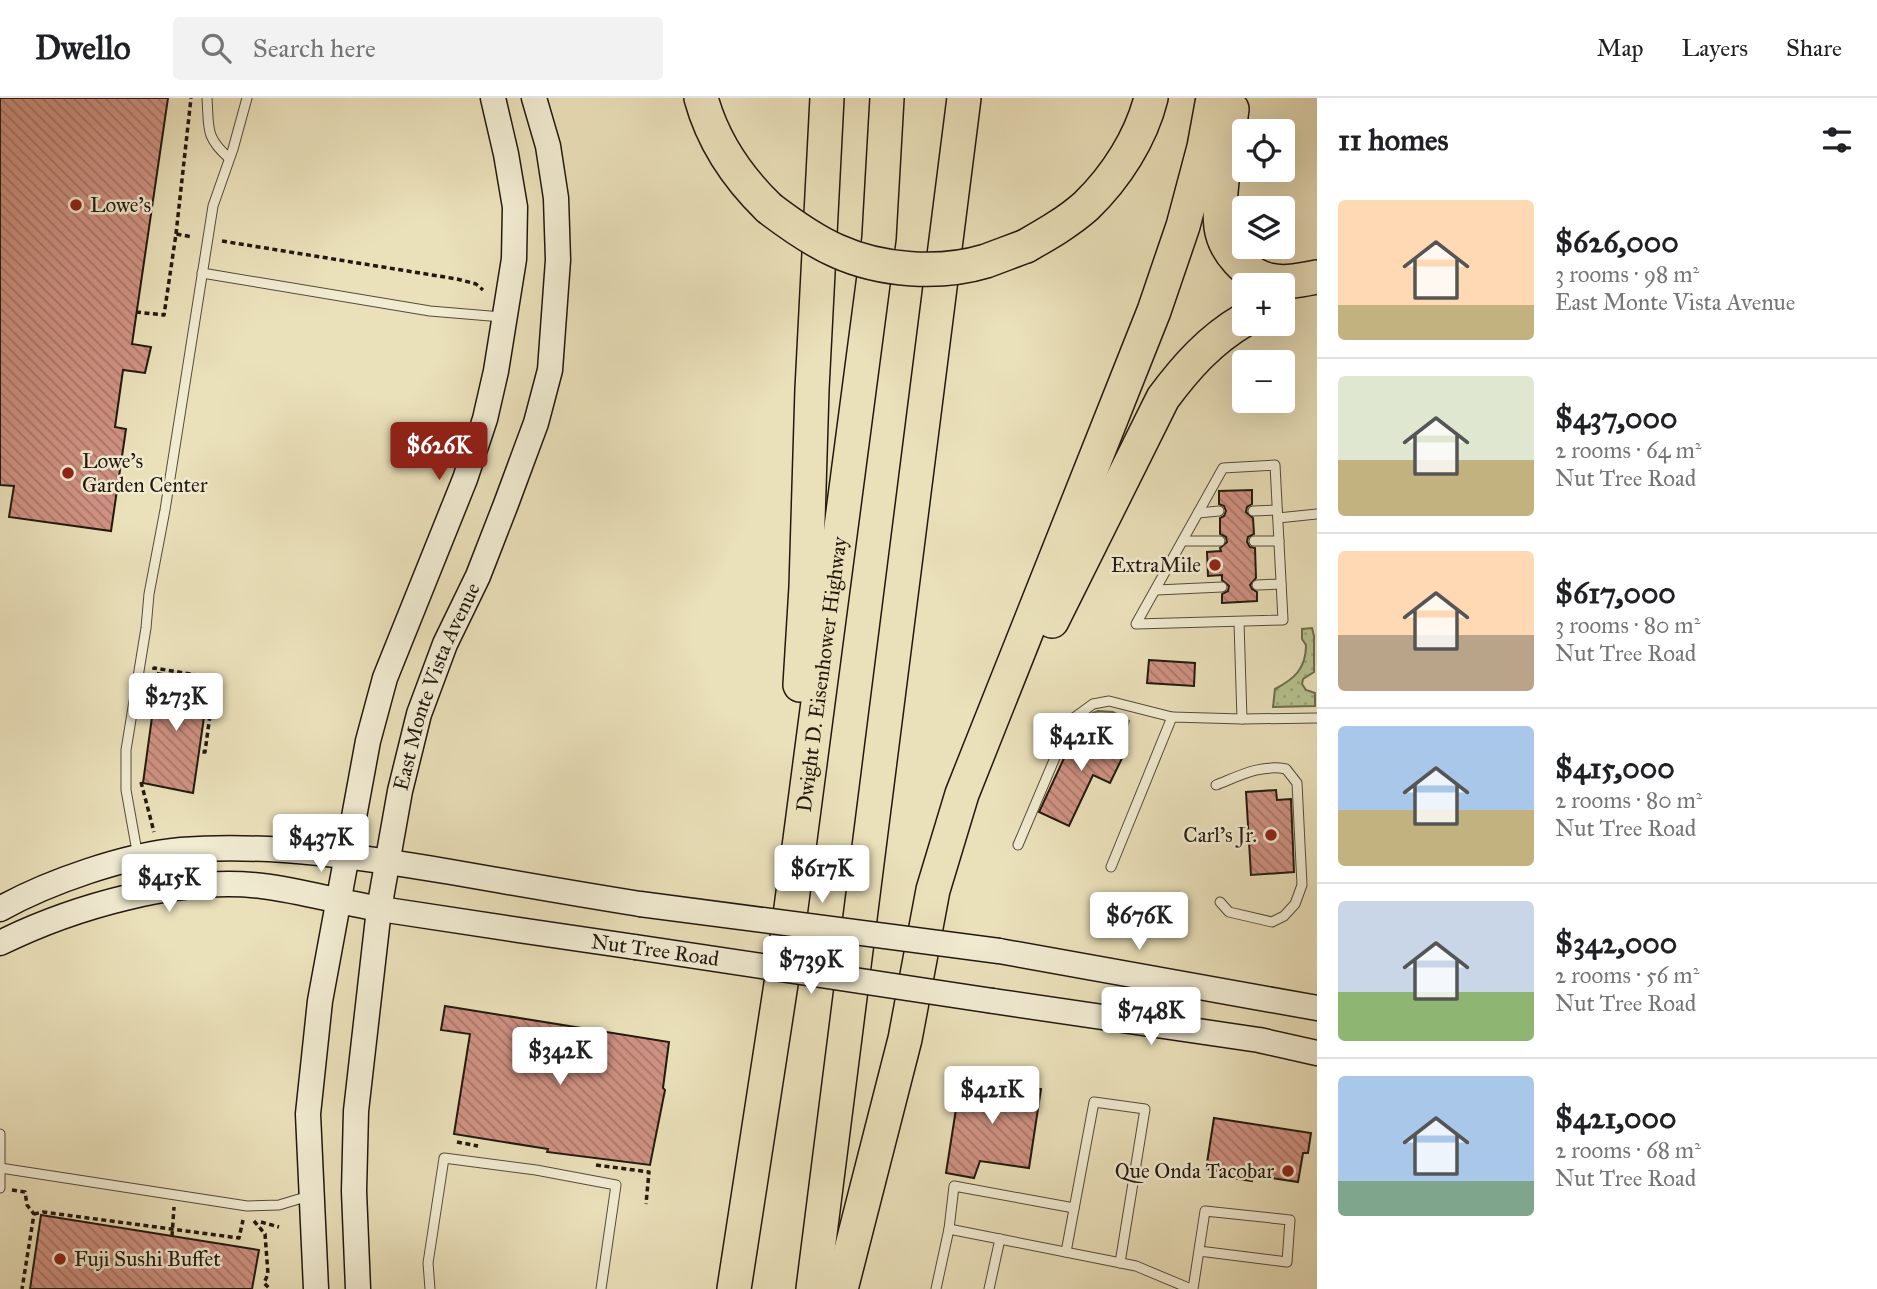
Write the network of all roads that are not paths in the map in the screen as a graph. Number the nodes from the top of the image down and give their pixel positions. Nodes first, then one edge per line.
1 (207, 98) edge
2 (247, 98) edge
3 (493, 98) edge
4 (534, 98) edge
5 (701, 98) edge
6 (827, 98) edge
7 (887, 98) edge
8 (964, 98) edge
9 (1151, 98) edge
10 (1213, 98) edge
11 (1233, 98) edge
12 (229, 158) junction
13 (202, 273) junction
14 (1317, 277) edge
15 (1317, 300) edge
16 (1295, 303) edge
17 (504, 317) junction
18 (1232, 328) edge
19 (1219, 511) dead end
20 (1252, 511) dead end
21 (1198, 513) junction
22 (1277, 514) junction
23 (1317, 514) edge
24 (1183, 541) junction
25 (1220, 541) dead end
26 (1254, 541) dead end
27 (1279, 541) junction
28 (1281, 584) junction
29 (1256, 585) dead end
30 (1222, 587) dead end
31 (1157, 590) junction
32 (1239, 622) junction
33 (1172, 717) junction
34 (1317, 718) edge
35 (1242, 719) junction
36 (1216, 785) dead end
37 (962, 794) junction
38 (1018, 845) dead end
39 (347, 856) junction
40 (138, 859) junction
41 (386, 861) junction
42 (1111, 867) dead end
43 (339, 901) junction
44 (1220, 902) dead end
45 (0, 909) edge
46 (379, 909) junction
47 (0, 943) edge
48 (781, 984) junction
49 (1317, 1008) edge
50 (1317, 1053) edge
51 (0, 1134) edge
52 (0, 1168) edge
53 (0, 1188) edge
54 (311, 1196) junction
55 (1074, 1208) junction
56 (949, 1229) junction
57 (1000, 1239) junction
58 (1199, 1251) junction
59 (1066, 1252) junction
60 (1120, 1263) junction
61 (316, 1289) edge
62 (358, 1289) edge
63 (430, 1289) edge
64 (601, 1289) edge
65 (734, 1289) edge
66 (813, 1289) edge
67 (841, 1289) edge
68 (936, 1289) edge
69 (989, 1289) edge
70 (1192, 1289) edge

1 - 12 lane
2 - 12 lane
3 - 17 main road, East Monte Vista Avenue
4 - 41 main road, East Monte Vista Avenue
5 - 9 highway, bridge
6 - 48 highway
7 - 48 highway, Dwight D. Eisenhower Highway
8 - 66 highway
10 - 37 highway
11 - 14 highway
12 - 13 lane
13 - 17 lane
13 - 40 lane
15 - 16 highway
17 - 39 main road, East Monte Vista Avenue
18 - 37 highway
19 - 21 lane
20 - 22 lane
21 - 22 lane
21 - 24 lane
22 - 23 lane
22 - 27 lane
24 - 25 lane
24 - 31 lane
26 - 27 lane
27 - 28 lane
28 - 29 lane
28 - 32 lane
30 - 31 lane
31 - 32 lane
32 - 35 lane
33 - 35 lane
33 - 38 lane
33 - 42 lane
34 - 35 lane
36 - 44 lane
37 - 67 highway
39 - 40 main road, Nut Tree Road
39 - 41 main road, Nut Tree Road
39 - 43 main road, East Monte Vista Avenue
40 - 45 main road, Nut Tree Road
41 - 46 main road, East Monte Vista Avenue
41 - 49 main road, Nut Tree Road, bridge
43 - 46 main road, Nut Tree Road
43 - 47 main road, Nut Tree Road
43 - 54 main road, East Monte Vista Avenue
46 - 50 main road, Nut Tree Road, bridge
46 - 62 main road, East Monte Vista Avenue
48 - 65 highway, Dwight D. Eisenhower Highway
51 - 52 lane
52 - 53 lane
52 - 54 lane
54 - 61 main road, East Monte Vista Avenue
55 - 56 lane
55 - 59 lane
55 - 60 lane
56 - 57 lane
56 - 68 lane
57 - 59 lane
57 - 69 lane
58 - 58 lane
58 - 70 lane
59 - 60 lane
60 - 70 lane
63 - 64 lane

